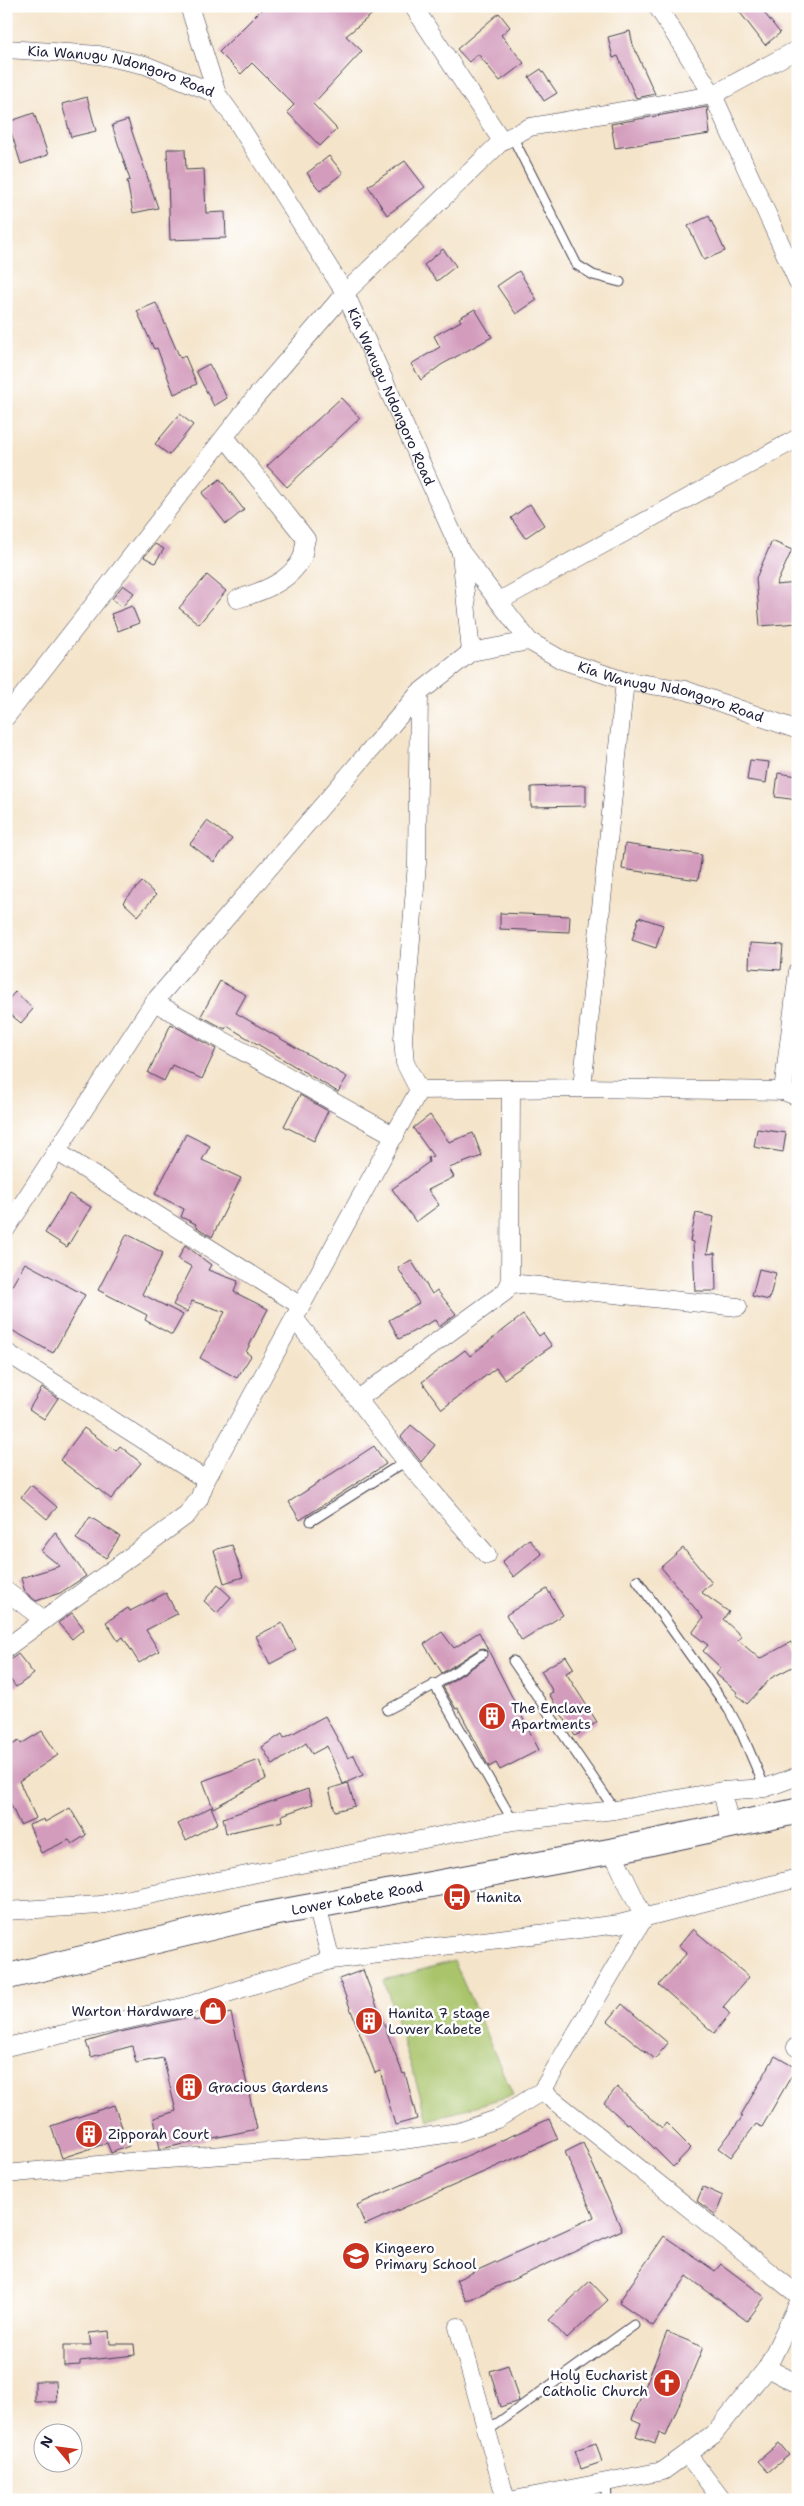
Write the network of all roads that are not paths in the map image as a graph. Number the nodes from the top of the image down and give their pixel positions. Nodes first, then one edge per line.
1 (189, 6) edge
2 (413, 6) edge
3 (657, 6) edge
4 (6, 49) edge
5 (798, 50) edge
6 (217, 94) junction
7 (713, 95) junction
8 (507, 139) junction
9 (620, 282) dead end
10 (798, 282) edge
11 (346, 294) junction
12 (225, 438) junction
13 (798, 438) edge
14 (461, 552) junction
15 (237, 599) dead end
16 (498, 601) junction
17 (529, 641) junction
18 (471, 652) junction
19 (625, 682) junction
20 (419, 693) junction
21 (6, 717) edge
22 (798, 730) edge
23 (798, 971) edge
24 (154, 1002) junction
25 (582, 1088) junction
26 (511, 1089) junction
27 (420, 1090) junction
28 (790, 1094) edge
29 (394, 1136) junction
30 (56, 1151) junction
31 (6, 1229) edge
32 (510, 1283) junction
33 (738, 1307) dead end
34 (298, 1312) junction
35 (6, 1352) edge
36 (358, 1399) junction
37 (406, 1461) junction
38 (206, 1480) junction
39 (311, 1521) dead end
40 (486, 1555) dead end
41 (636, 1580) dead end
42 (10, 1599) edge
43 (44, 1620) junction
44 (6, 1648) edge
45 (482, 1654) dead end
46 (513, 1661) dead end
47 (434, 1684) junction
48 (387, 1710) dead end
49 (798, 1776) edge
50 (765, 1788) junction
51 (722, 1791) junction
52 (615, 1810) junction
53 (798, 1811) edge
54 (513, 1822) junction
55 (730, 1826) junction
56 (612, 1851) junction
57 (798, 1878) edge
58 (317, 1906) junction
59 (6, 1911) edge
60 (644, 1918) junction
61 (331, 1960) junction
62 (8, 1980) edge
63 (6, 2046) edge
64 (542, 2091) junction
65 (6, 2174) edge
66 (798, 2295) edge
67 (798, 2304) edge
68 (634, 2325) dead end
69 (458, 2327) dead end
70 (767, 2368) junction
71 (798, 2384) edge
72 (487, 2430) junction
73 (687, 2454) junction
74 (606, 2482) junction
75 (506, 2500) edge
76 (514, 2500) edge
77 (607, 2500) edge
78 (722, 2500) edge

1 - 6 street
2 - 8 street
3 - 7 street
4 - 6 street, Kia Wanugu Ndongoro Road
5 - 7 street
6 - 11 street, Kia Wanugu Ndongoro Road
7 - 8 street
7 - 10 street
8 - 9 lane
8 - 11 street
11 - 12 street
11 - 14 street, Kia Wanugu Ndongoro Road
12 - 15 street
12 - 21 street
13 - 16 street
14 - 16 street, Kia Wanugu Ndongoro Road
14 - 18 street
16 - 17 street, Kia Wanugu Ndongoro Road
17 - 18 street
17 - 19 street, Kia Wanugu Ndongoro Road
18 - 20 street
19 - 22 street, Kia Wanugu Ndongoro Road
19 - 25 street
20 - 24 street
20 - 27 street
23 - 28 street
24 - 29 street
24 - 30 street
25 - 26 street
25 - 28 street
26 - 27 street
26 - 32 street
27 - 29 street
29 - 34 street
30 - 31 street
30 - 34 street
32 - 33 street
32 - 36 street
34 - 36 street
34 - 38 street
35 - 38 street
36 - 37 street
37 - 39 lane
37 - 40 street
38 - 43 street
41 - 50 lane
42 - 43 street
43 - 44 street
45 - 47 lane
46 - 52 lane
47 - 48 lane
47 - 54 lane
49 - 50 street
50 - 51 street
51 - 52 street
51 - 55 street
52 - 54 street
53 - 55 main road, Lower Kabete Road
54 - 59 street
55 - 56 main road, Lower Kabete Road
56 - 58 main road, Lower Kabete Road
56 - 60 street
57 - 60 street
58 - 61 street
58 - 62 main road, Lower Kabete Road
60 - 61 street
60 - 64 street
61 - 63 street
64 - 65 street
64 - 66 street
67 - 70 street
68 - 72 lane
69 - 72 street
70 - 71 street
70 - 73 street
72 - 75 street
73 - 74 street
73 - 78 street
74 - 76 street
74 - 77 lane

